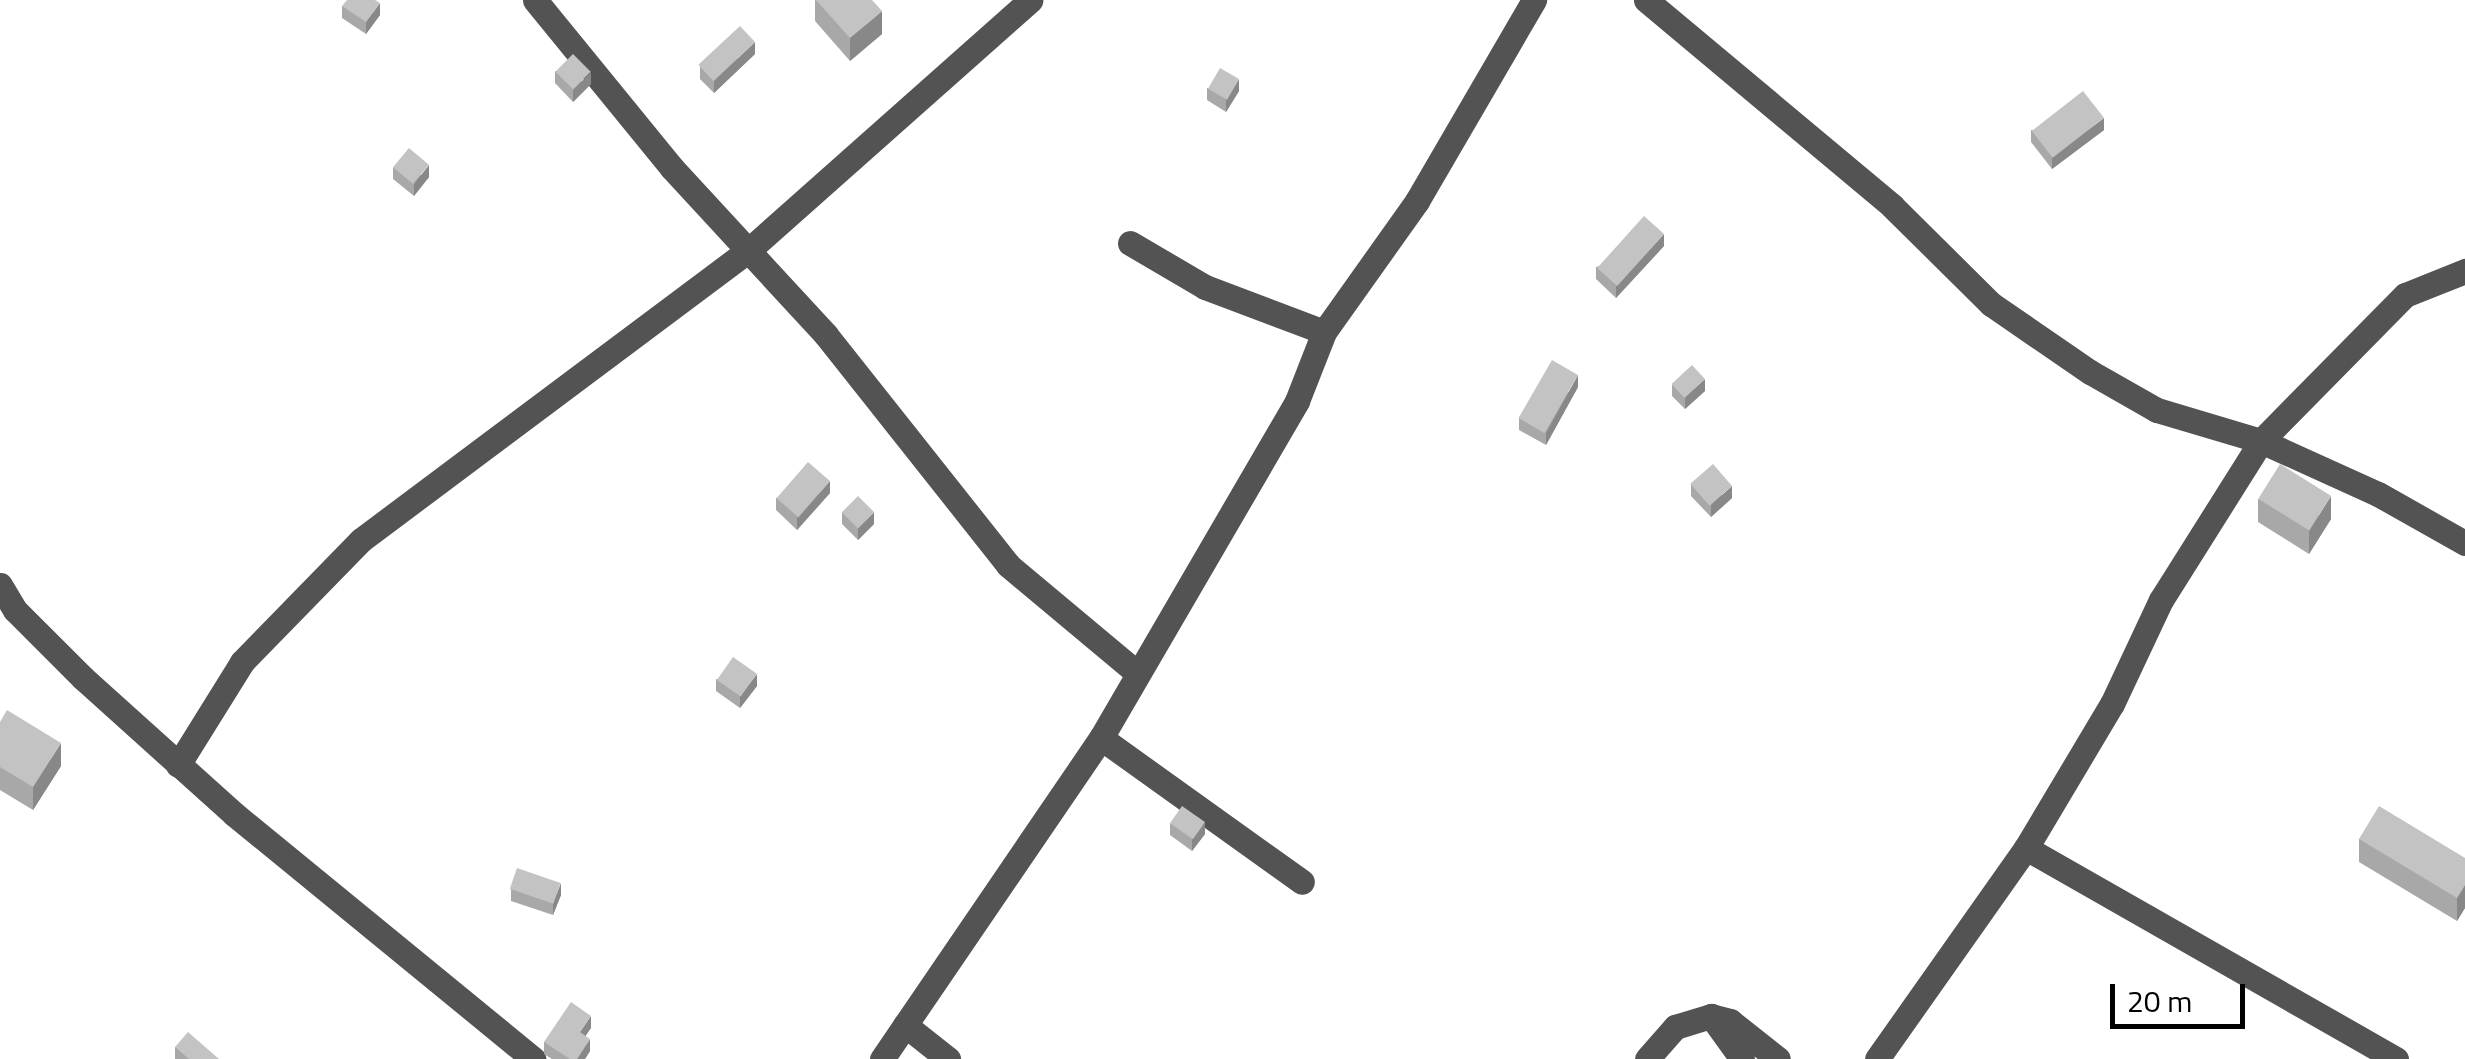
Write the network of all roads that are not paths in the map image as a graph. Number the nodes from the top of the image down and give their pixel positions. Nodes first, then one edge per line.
1 (535, 0) edge
2 (1030, 0) edge
3 (1534, 0) edge
4 (1646, 0) edge
5 (1130, 243) dead end
6 (750, 249) junction
7 (2465, 271) edge
8 (1324, 332) junction
9 (2261, 441) junction
10 (2465, 543) edge
11 (0, 585) edge
12 (1137, 673) junction
13 (1101, 738) junction
14 (178, 764) junction
15 (2026, 848) junction
16 (1302, 882) dead end
17 (1711, 1016) junction
18 (905, 1025) junction
19 (533, 1059) edge
20 (882, 1059) edge
21 (948, 1059) edge
22 (1647, 1059) edge
23 (1742, 1059) edge
24 (1778, 1059) edge
25 (1877, 1059) edge
26 (2396, 1059) edge

1 - 6 street
2 - 6 street
3 - 8 street
4 - 9 street
5 - 8 street
6 - 12 street
6 - 14 street
7 - 9 street
8 - 12 street
9 - 10 street
9 - 15 street
11 - 14 street
12 - 13 street
13 - 16 street
13 - 18 street
14 - 19 street
15 - 25 street
15 - 26 street
17 - 22 street
17 - 23 street
17 - 24 street
18 - 20 street
18 - 21 street

